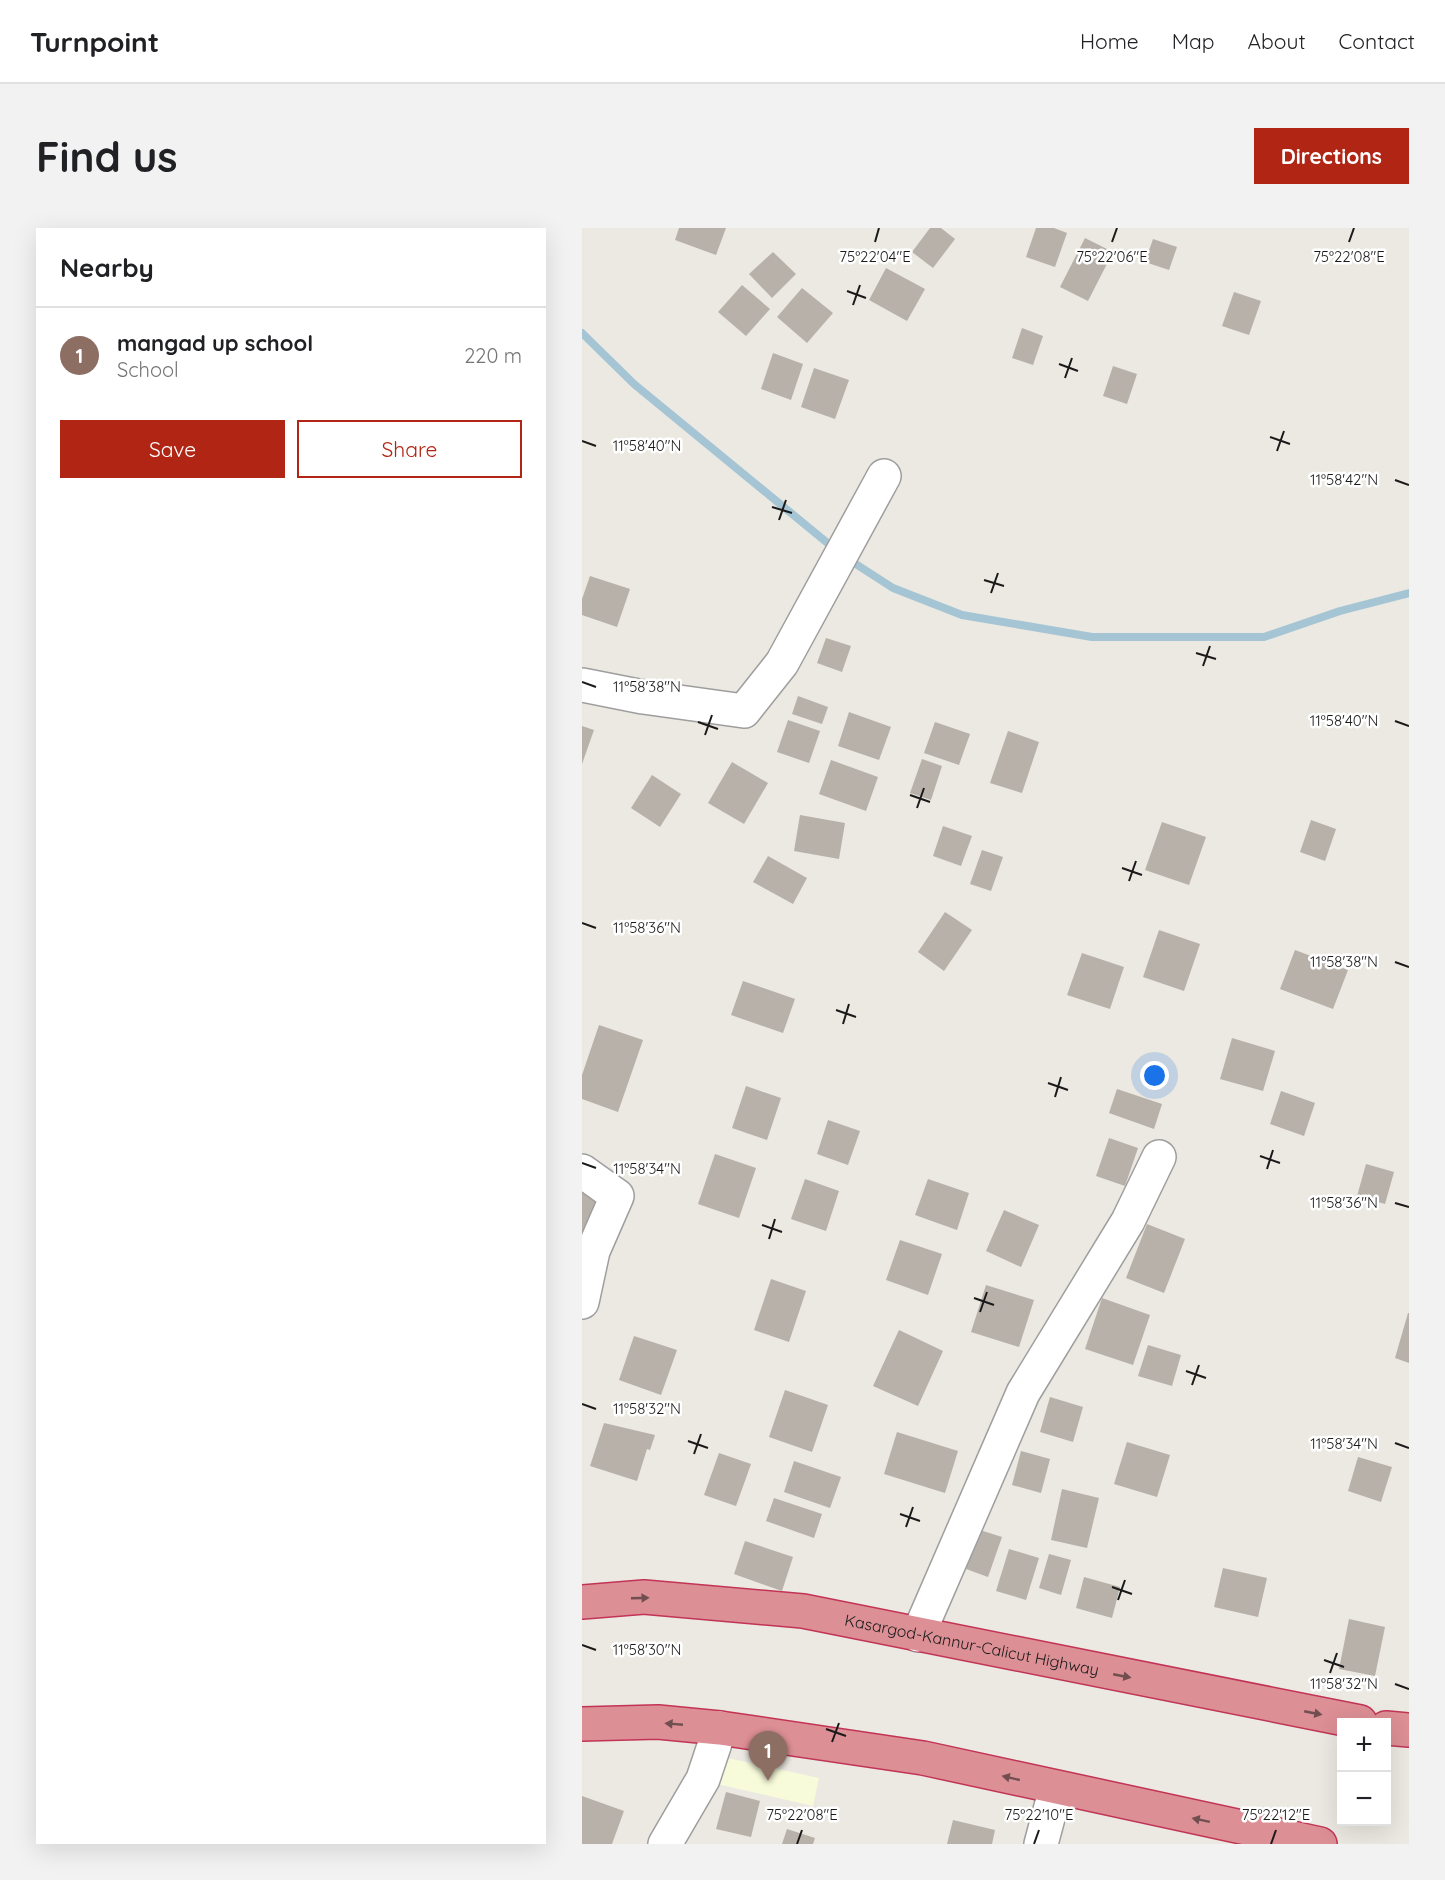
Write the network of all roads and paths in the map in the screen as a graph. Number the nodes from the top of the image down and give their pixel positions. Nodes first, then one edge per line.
1 (884, 476) dead end
2 (582, 685) edge
3 (1159, 1157) dead end
4 (582, 1171) edge
5 (582, 1302) edge
6 (582, 1602) edge
7 (918, 1635) junction
8 (1339, 1718) edge
9 (582, 1724) edge
10 (720, 1728) junction
11 (1391, 1728) edge
12 (1409, 1730) edge
13 (1056, 1788) junction
14 (1267, 1839) edge
15 (665, 1844) edge
16 (1041, 1844) edge
17 (1320, 1844) edge

1 - 2 street
3 - 7 street
4 - 5 street
6 -> 7 highway, Kasargod-Kannur-Calicut Highway
7 -> 8 highway, Kasargod-Kannur-Calicut Highway
10 -> 9 highway
13 -> 10 highway
10 - 15 street
11 - 12 highway
14 -> 13 highway
13 - 16 street
14 - 17 highway

